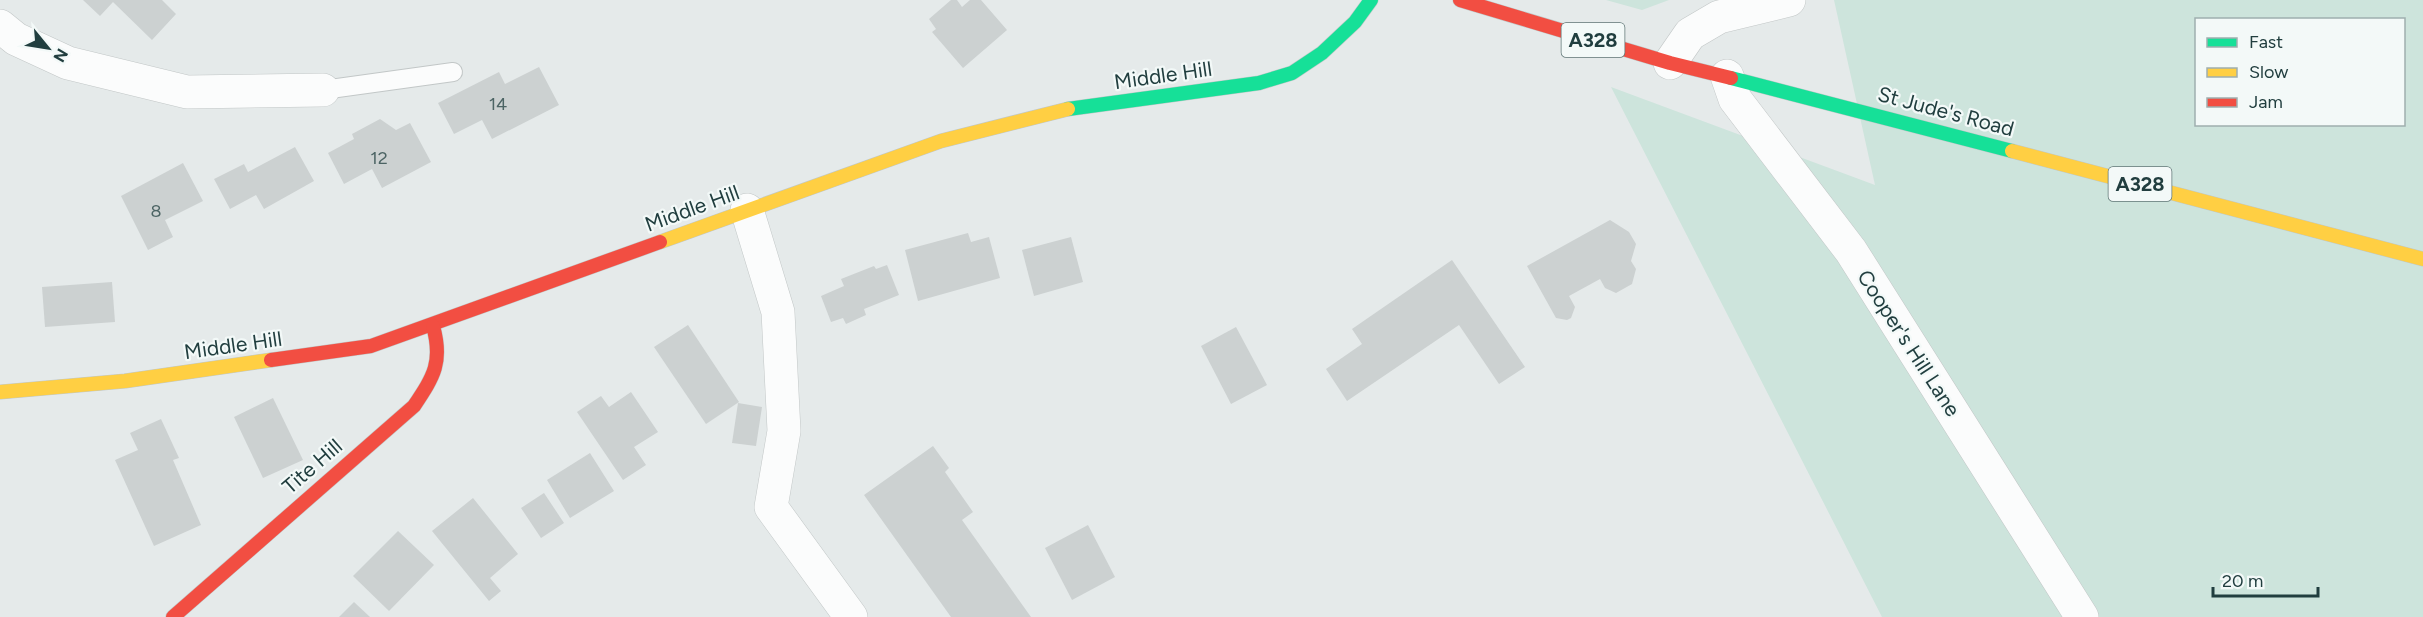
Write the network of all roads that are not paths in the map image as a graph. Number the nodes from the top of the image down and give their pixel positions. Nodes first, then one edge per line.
1 (1371, 0) edge
2 (1460, 0) edge
3 (1789, 0) edge
4 (0, 26) edge
5 (1670, 63) junction
6 (453, 72) dead end
7 (1727, 76) junction
8 (323, 90) joint
9 (747, 210) junction
10 (2423, 259) edge
11 (434, 326) junction
12 (0, 392) edge
13 (173, 617) edge
14 (851, 617) edge
15 (2082, 617) edge

1 - 9 street, Middle Hill
2 - 5 street, St Jude's Road / A328
3 - 5 street
4 - 8 street
5 - 7 street, St Jude's Road / A328
6 - 8 lane
7 - 10 street, St Jude's Road / A328
7 - 15 street, Cooper's Hill Lane
9 - 11 street, Middle Hill
9 - 14 street
11 - 12 street, Middle Hill
11 - 13 street, Tite Hill

